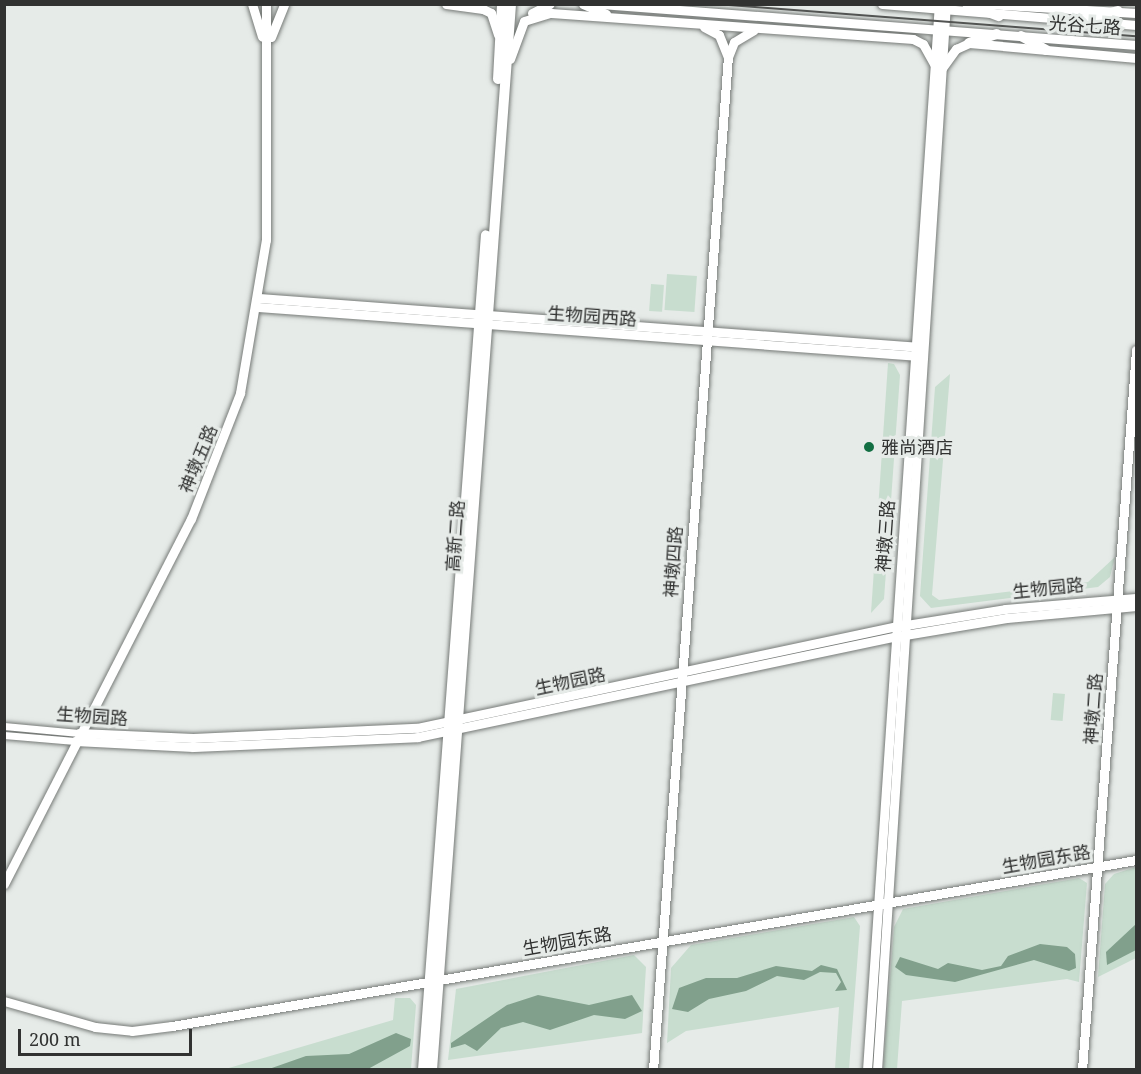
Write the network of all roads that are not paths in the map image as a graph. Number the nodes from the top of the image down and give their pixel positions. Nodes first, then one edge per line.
1 (252, 4) edge
2 (266, 4) edge
3 (284, 4) edge
4 (446, 4) edge
5 (502, 4) edge
6 (511, 4) edge
7 (550, 4) edge
8 (584, 4) edge
9 (601, 4) edge
10 (882, 4) edge
11 (967, 4) edge
12 (987, 4) edge
13 (908, 5) edge
14 (481, 7) edge
15 (942, 8) edge
16 (1118, 11) junction
17 (1137, 13) edge
18 (999, 16) junction
19 (614, 18) junction
20 (524, 21) junction
21 (823, 21) junction
22 (1075, 21) junction
23 (693, 24) junction
24 (1137, 25) edge
25 (882, 26) junction
26 (760, 28) junction
27 (784, 30) junction
28 (941, 30) junction
29 (997, 34) junction
30 (1021, 36) junction
31 (913, 39) junction
32 (969, 43) junction
33 (1137, 45) edge
34 (1046, 50) junction
35 (499, 54) junction
36 (267, 57) junction
37 (728, 57) junction
38 (1137, 58) edge
39 (938, 68) junction
40 (503, 91) junction
41 (258, 302) junction
42 (483, 320) junction
43 (706, 337) junction
44 (1137, 350) edge
45 (920, 351) junction
46 (1137, 598) edge
47 (1117, 603) junction
48 (1137, 606) edge
49 (904, 631) junction
50 (894, 632) junction
51 (681, 678) junction
52 (4, 726) edge
53 (454, 726) junction
54 (4, 735) edge
55 (77, 737) junction
56 (1137, 860) edge
57 (1098, 867) junction
58 (4, 884) edge
59 (888, 903) junction
60 (878, 904) junction
61 (663, 940) junction
62 (434, 981) junction
63 (4, 1000) edge
64 (423, 1070) edge
65 (432, 1070) edge
66 (653, 1070) edge
67 (867, 1070) edge
68 (877, 1070) edge
69 (1082, 1070) edge

1 - 36 street
2 - 36 street, 神墩五路
3 - 36 street
4 - 14 street
5 - 35 main road, 高新二路
6 - 40 main road, 高新二路
7 - 20 street
8 - 19 street
9 - 21 street, 光谷七路
10 - 13 street, 光谷七路
11 - 18 main road
12 - 16 street
13 - 15 street, 光谷七路
14 - 35 street
15 - 18 street, 光谷七路
15 - 28 street, 神墩三路
16 - 17 street
16 - 22 main road
18 - 22 street, 光谷七路
19 - 20 street
19 - 23 street
20 - 40 street
21 - 25 street, 光谷七路
21 - 27 street
22 - 24 street, 光谷七路
23 - 26 street
23 - 37 street
25 - 28 street, 光谷七路
25 - 31 street
26 - 27 street
26 - 37 street
27 - 31 street
28 - 29 street, 光谷七路
28 - 39 street, 神墩三路
29 - 30 street, 光谷七路
29 - 32 main road
30 - 33 street, 光谷七路
30 - 34 main road
31 - 39 street
32 - 34 street
32 - 39 street
34 - 38 street
35 - 42 main road, 高新二路
36 - 41 street, 神墩五路
37 - 43 street, 神墩四路
39 - 45 street, 神墩三路
40 - 42 main road, 高新二路
41 - 42 street, 生物园西路
41 - 55 street, 神墩五路
42 - 43 street, 生物园西路
42 - 53 main road, 高新二路
43 - 45 street, 生物园西路
43 - 51 street, 神墩四路
44 - 47 street, 神墩二路
45 - 49 street, 神墩三路
45 - 50 street, 神墩三路
46 - 47 street, 生物园路
47 - 48 street, 生物园路
47 - 49 street, 生物园路
47 - 57 street, 神墩二路
49 - 50 street, 生物园路
49 - 59 street, 神墩三路
50 - 51 street, 生物园路
50 - 60 street, 神墩三路
51 - 53 street, 生物园路
51 - 61 street, 神墩四路
52 - 55 street, 生物园路
53 - 55 street, 生物园路
53 - 62 main road, 高新二路
54 - 55 street, 生物园路
55 - 58 street, 神墩五路
56 - 57 street, 生物园东路
57 - 59 street, 生物园东路
57 - 69 street, 神墩二路
59 - 60 street, 生物园东路
59 - 68 street, 神墩三路
60 - 61 street, 生物园东路
60 - 67 street, 神墩三路
61 - 62 street, 生物园东路
61 - 66 street, 神墩四路
62 - 63 street, 生物园东路
62 - 64 main road, 高新二路
62 - 65 main road, 高新二路

